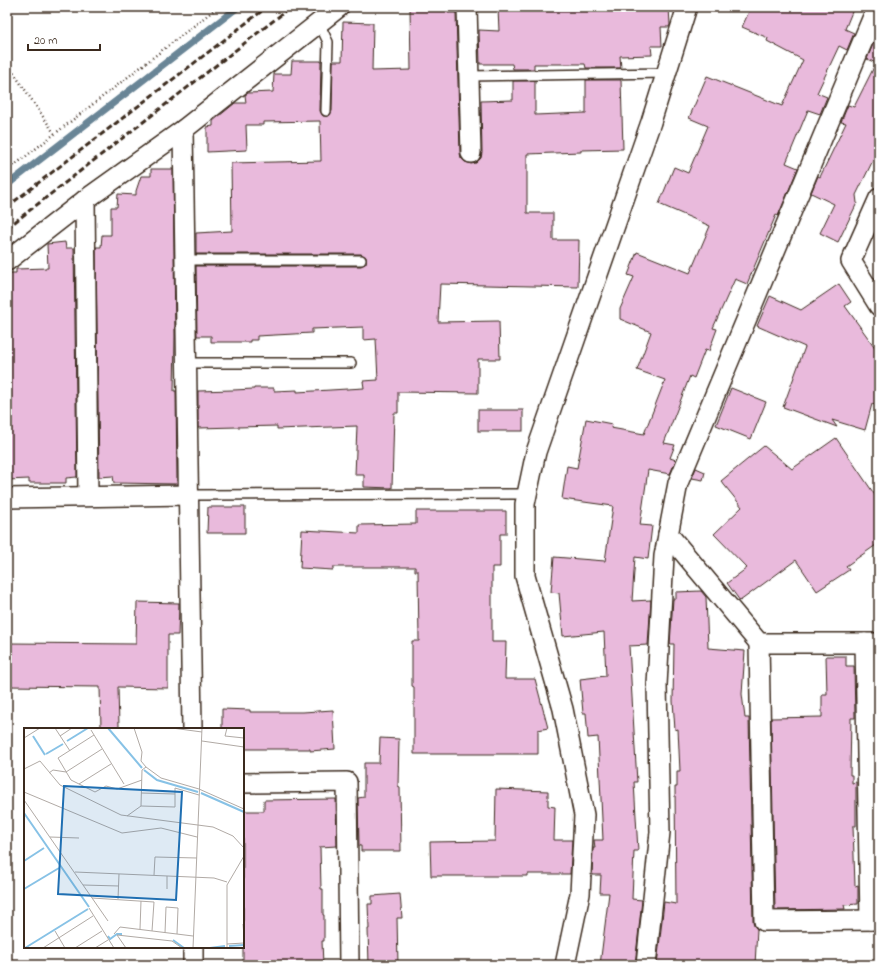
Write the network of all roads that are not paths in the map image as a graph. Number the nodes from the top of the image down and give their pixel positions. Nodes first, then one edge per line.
1 (340, 7) edge
2 (467, 7) edge
3 (687, 7) edge
4 (877, 7) edge
5 (318, 24) junction
6 (666, 73) junction
7 (469, 76) junction
8 (326, 111) dead end
9 (183, 130) junction
10 (471, 153) dead end
11 (879, 198) edge
12 (85, 200) junction
13 (185, 260) junction
14 (361, 260) dead end
15 (7, 261) edge
16 (879, 306) edge
17 (187, 363) junction
18 (351, 363) dead end
19 (527, 494) junction
20 (189, 495) junction
21 (88, 496) junction
22 (7, 498) edge
23 (668, 534) junction
24 (759, 643) junction
25 (872, 643) edge
26 (192, 728) edge
27 (244, 783) edge
28 (875, 920) edge
29 (193, 948) edge
30 (193, 965) edge
31 (349, 965) edge
32 (565, 965) edge
33 (646, 965) edge

1 - 5 street
2 - 7 street
3 - 6 street
4 - 23 street
5 - 8 lane
5 - 9 street
6 - 7 lane
6 - 19 street
7 - 10 street
9 - 12 street
9 - 13 street
11 - 16 street
12 - 15 street
12 - 21 street
13 - 14 lane
13 - 17 street
17 - 18 lane
17 - 20 street
19 - 20 lane
19 - 32 street
20 - 21 street
20 - 26 street
21 - 22 street
23 - 24 street
23 - 33 street
24 - 25 street
24 - 28 street
25 - 28 street
27 - 31 street
29 - 30 street

